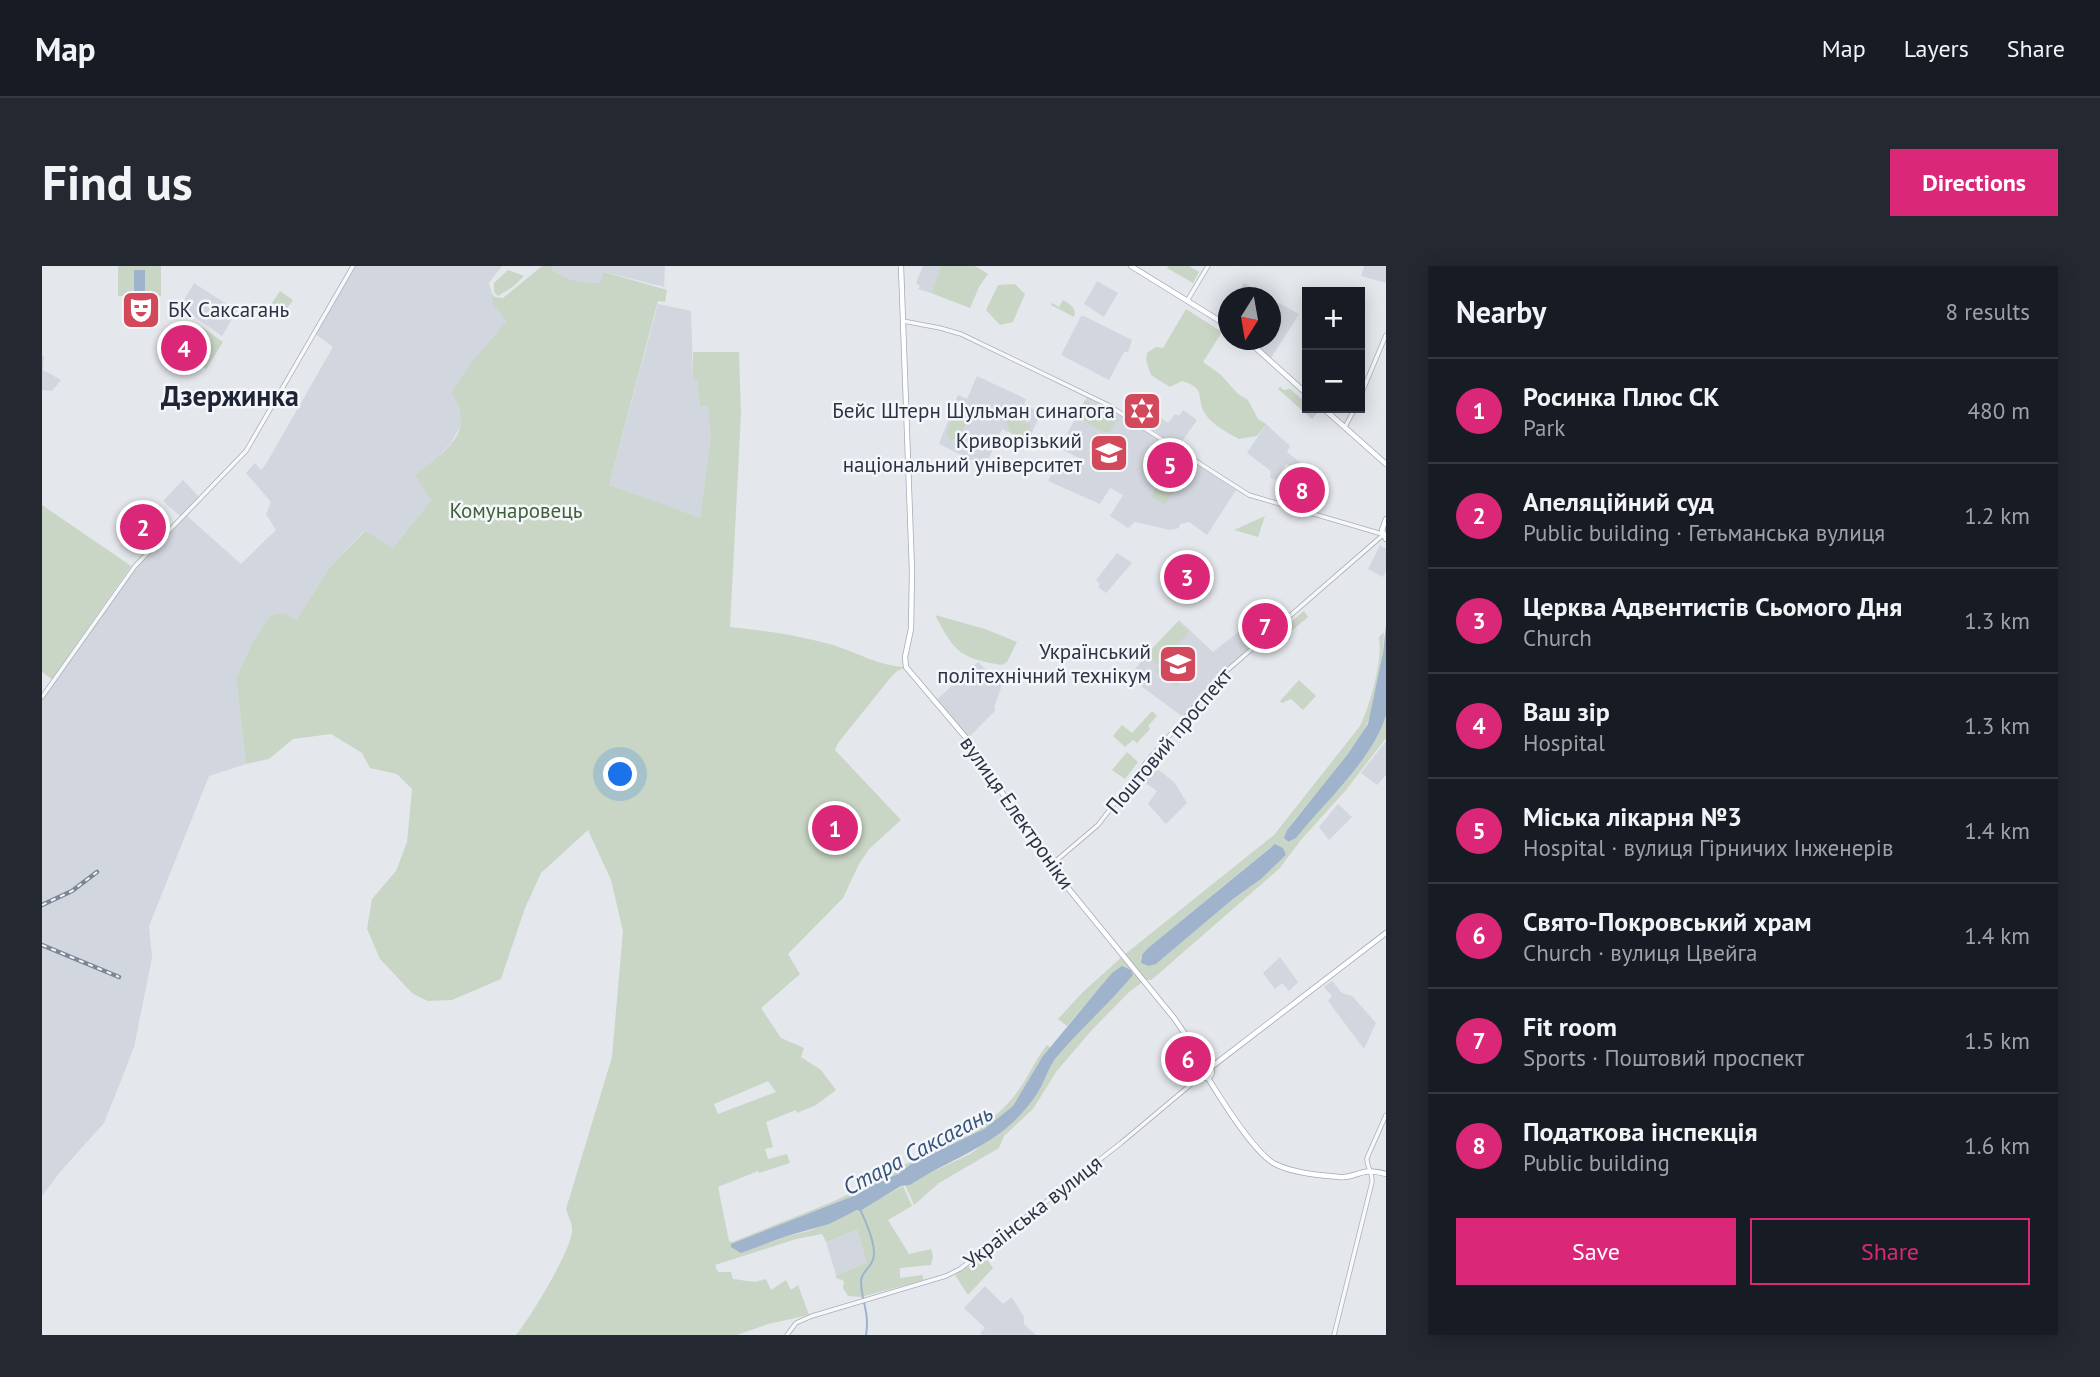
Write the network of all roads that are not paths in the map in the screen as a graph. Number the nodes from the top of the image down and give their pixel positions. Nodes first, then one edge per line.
1 (353, 266) edge
2 (901, 266) edge
3 (1131, 266) edge
4 (1208, 266) edge
5 (1187, 301) junction
6 (1218, 320) edge
7 (903, 321) junction
8 (1386, 335) edge
9 (1258, 350) edge
10 (1365, 385) edge
11 (1302, 390) edge
12 (1329, 413) edge
13 (1352, 413) edge
14 (1345, 427) junction
15 (1386, 464) edge
16 (1386, 519) edge
17 (1384, 536) edge
18 (42, 697) edge
19 (1050, 866) junction
20 (1386, 933) edge
21 (1203, 1066) junction
22 (1210, 1068) junction
23 (1201, 1076) junction
24 (1208, 1078) junction
25 (1386, 1115) edge
26 (1372, 1171) junction
27 (1386, 1174) edge
28 (787, 1335) edge
29 (1334, 1335) edge

1 - 18 street
2 - 7 main road
3 - 5 main road
4 - 5 street
5 - 6 main road
7 - 17 street
7 - 19 main road, вулиця Електроніки
8 - 10 street
9 - 11 main road
12 - 14 main road
13 - 14 street
14 - 15 main road
16 - 17 main road
17 - 19 street, Поштовий проспект
19 - 21 main road, вулиця Електроніки
20 - 22 main road
21 - 22 main road
21 - 23 main road
22 - 24 main road
23 - 24 main road
23 - 28 street, Українська вулиця
24 - 26 main road
25 - 26 street
26 - 27 main road
26 - 29 street

